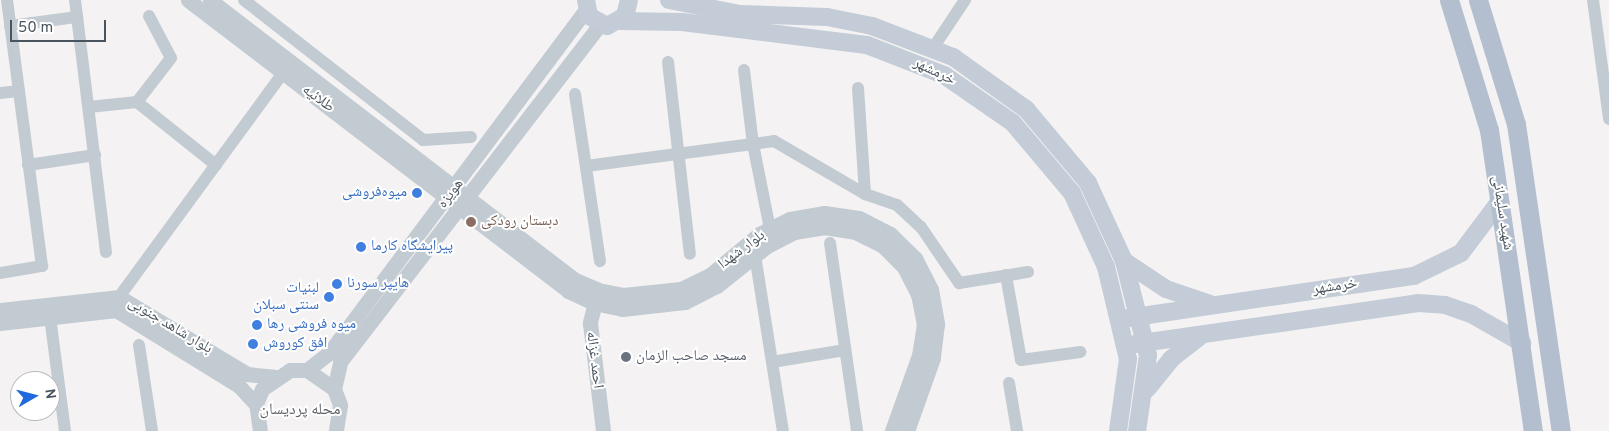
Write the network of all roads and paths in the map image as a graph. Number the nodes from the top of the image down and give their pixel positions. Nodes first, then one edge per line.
1 (7, 0) edge
2 (75, 0) edge
3 (188, 0) edge
4 (210, 0) edge
5 (244, 0) edge
6 (629, 0) edge
7 (669, 0) edge
8 (965, 0) edge
9 (1449, 0) edge
10 (1478, 0) edge
11 (1593, 0) edge
12 (585, 3) edge
13 (149, 16) dead end
14 (77, 17) junction
15 (620, 21) junction
16 (600, 24) junction
17 (10, 26) junction
18 (933, 48) junction
19 (668, 62) dead end
20 (287, 68) junction
21 (744, 70) dead end
22 (858, 88) dead end
23 (19, 90) junction
24 (0, 93) edge
25 (575, 94) dead end
26 (137, 102) junction
27 (89, 107) junction
28 (1609, 120) edge
29 (471, 137) dead end
30 (753, 144) junction
31 (95, 155) junction
32 (678, 156) junction
33 (28, 165) junction
34 (216, 166) junction
35 (586, 166) junction
36 (865, 194) junction
37 (457, 198) junction
38 (1500, 201) junction
39 (773, 235) junction
40 (830, 243) dead end
41 (106, 252) dead end
42 (690, 254) dead end
43 (755, 255) junction
44 (600, 261) dead end
45 (1124, 261) junction
46 (733, 264) junction
47 (1028, 272) dead end
48 (0, 273) edge
49 (1006, 275) junction
50 (119, 297) junction
51 (596, 297) junction
52 (1213, 306) junction
53 (0, 310) edge
54 (1139, 316) junction
55 (50, 317) junction
56 (1119, 319) junction
57 (0, 323) edge
58 (1200, 335) junction
59 (1147, 342) junction
60 (1522, 343) junction
61 (139, 345) dead end
62 (1125, 345) junction
63 (845, 350) junction
64 (1080, 352) dead end
65 (772, 362) junction
66 (307, 370) junction
67 (274, 377) junction
68 (1009, 383) dead end
69 (334, 389) junction
70 (1145, 392) junction
71 (911, 401) junction
72 (256, 404) junction
73 (342, 428) edge
74 (65, 431) edge
75 (152, 431) edge
76 (260, 431) edge
77 (604, 431) edge
78 (783, 431) edge
79 (857, 431) edge
80 (892, 431) edge
81 (907, 431) edge
82 (1017, 431) edge
83 (1118, 431) edge
84 (1137, 431) edge
85 (1533, 431) edge
86 (1561, 431) edge

1 - 17 street
2 - 14 street
3 - 20 street, طلائیه
4 - 20 street, طلائیه
5 - 29 street
6 - 15 main road
7 - 18 main road, خرمشهر
8 - 18 street
9 - 38 main road, شهید سلیمانی
10 - 86 main road, شهید سلیمانی
11 - 28 street
12 - 16 main road
12 - 37 street, هویزه
13 - 26 street
14 - 17 street
14 - 27 street
15 - 16 main road, خرمشهر
15 - 56 main road, خرمشهر
16 - 37 street, هویزه
17 - 23 street
18 - 45 main road, خرمشهر
19 - 32 street
20 - 34 street
20 - 37 street, طلائیه
21 - 30 street
22 - 36 street
23 - 24 street
23 - 33 street
25 - 35 street
26 - 27 street
26 - 34 street
27 - 31 street
30 - 32 street
30 - 36 street
30 - 39 street
31 - 33 street
31 - 41 street
32 - 35 street
32 - 42 street
33 - 48 street
34 - 50 street
35 - 44 street
36 - 49 street
37 - 51 street, بلوار شهدا
37 - 66 street, هویزه
37 - 69 street, هویزه
38 - 52 main road, خرمشهر
38 - 60 main road, شهید سلیمانی
39 - 43 street, بلوار شهدا
39 - 46 street, بلوار شهدا
39 - 71 street, بلوار شهدا
40 - 63 street
43 - 46 street, بلوار شهدا
43 - 65 street
45 - 52 main road
45 - 54 main road, خرمشهر
46 - 51 street, بلوار شهدا
47 - 49 street
49 - 64 street
50 - 53 street, بلوار شاهد جنوبی
50 - 67 street, بلوار شاهد جنوبی
51 - 77 street, احمد غزاله
52 - 54 main road, خرمشهر
54 - 56 main road, خرمشهر
54 - 59 main road, خرمشهر
55 - 57 street, بلوار شاهد جنوبی
55 - 72 street, بلوار شاهد جنوبی
55 - 74 street
56 - 62 main road, خرمشهر
58 - 59 main road, خرمشهر
58 - 60 main road, خرمشهر
58 - 70 main road
59 - 62 main road, خرمشهر
59 - 70 main road, خرمشهر
60 - 85 main road, شهید سلیمانی
61 - 75 street
62 - 83 main road, خرمشهر
63 - 65 street
63 - 79 street
65 - 78 street
66 - 67 street, بلوار شاهد جنوبی
66 - 69 street
67 - 72 street
68 - 82 street
69 - 73 street
70 - 84 main road, خرمشهر
71 - 80 street, بلوار شهدا
71 - 81 street, بلوار شهدا
72 - 76 street

